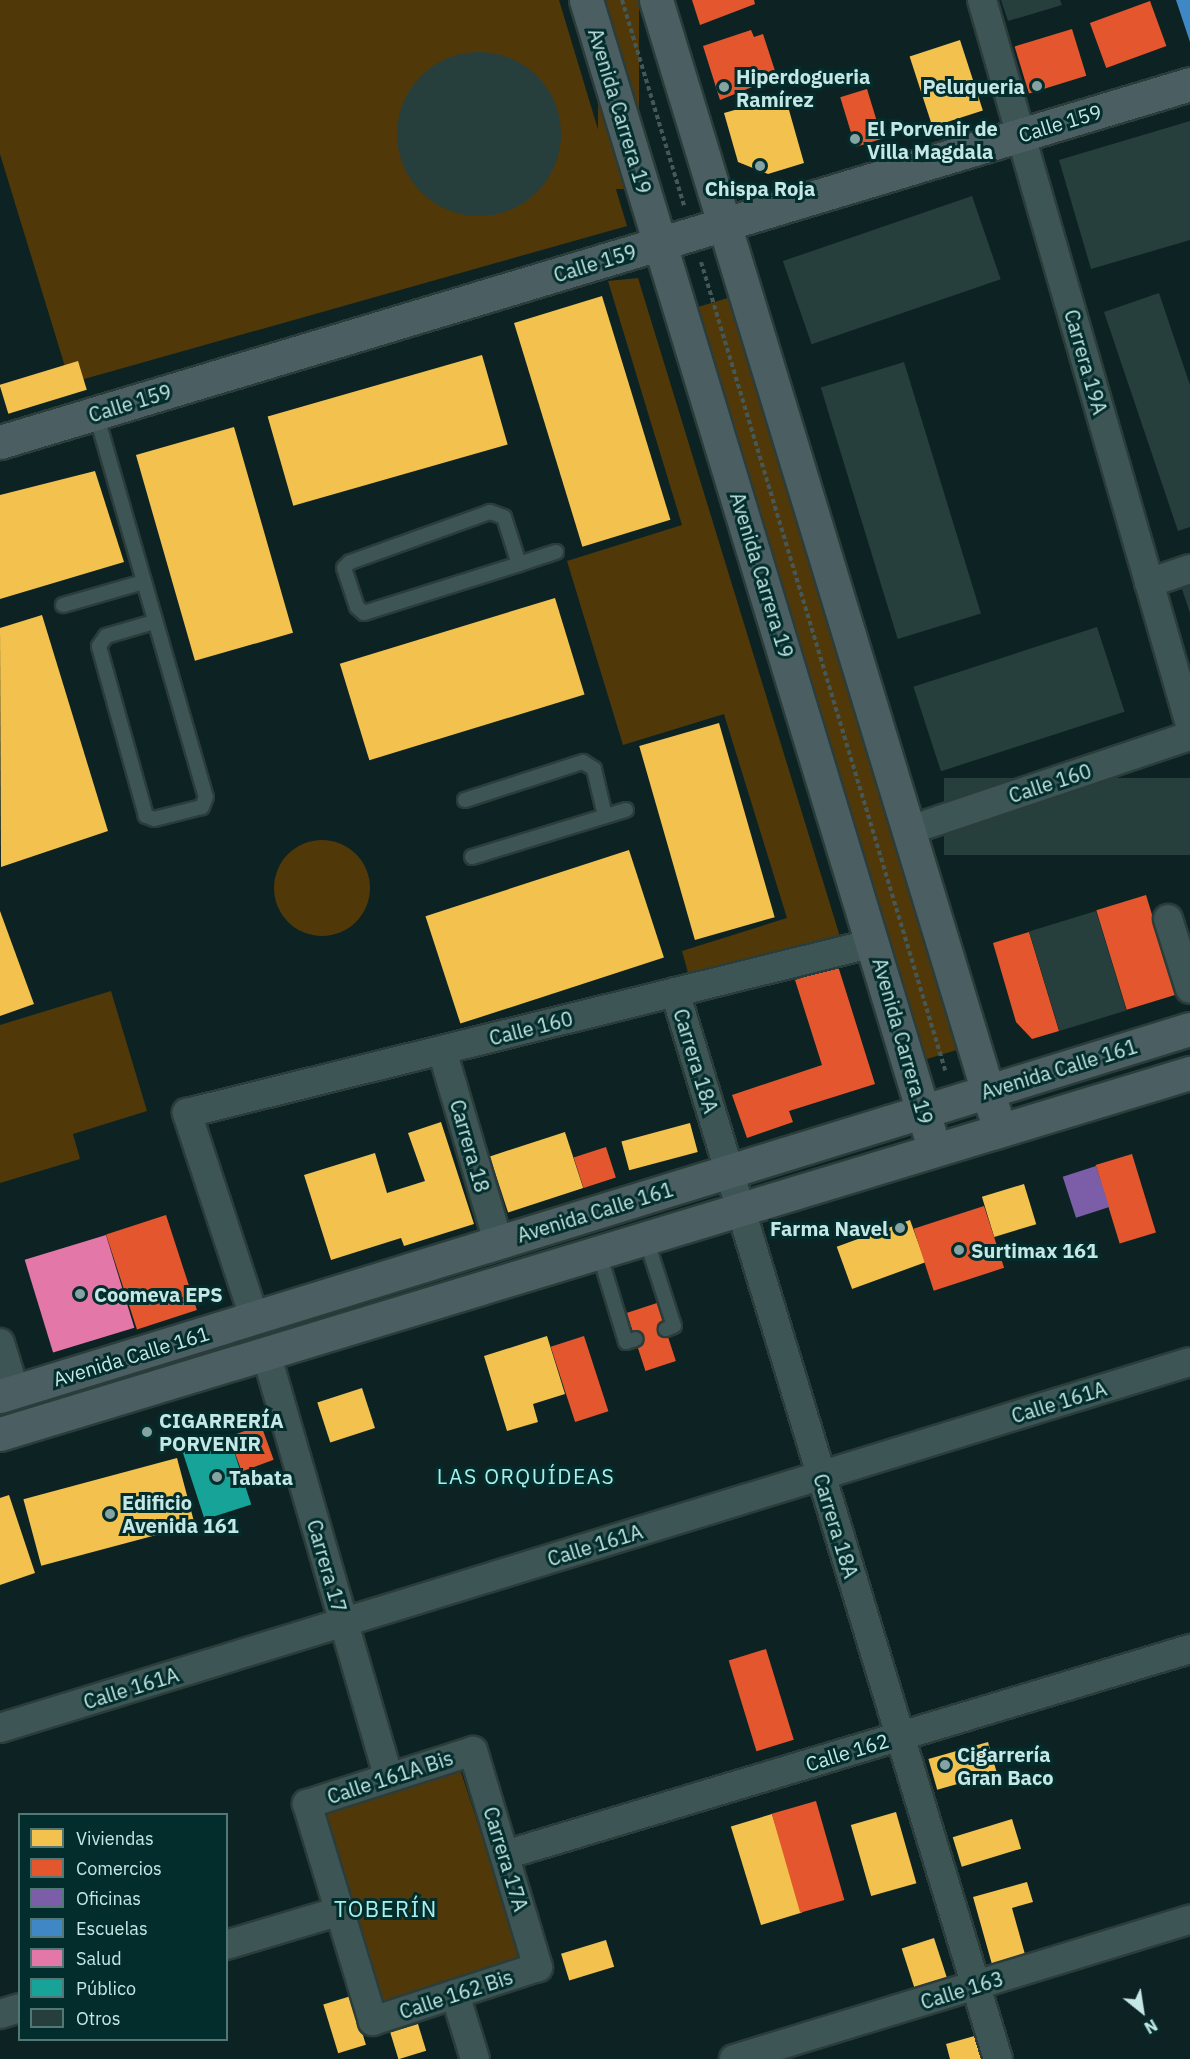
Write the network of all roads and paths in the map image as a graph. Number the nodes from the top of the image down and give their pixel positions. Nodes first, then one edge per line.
1 (586, 0) edge
2 (621, 0) edge
3 (656, 0) edge
4 (982, 0) edge
5 (1190, 84) edge
6 (1021, 135) junction
7 (724, 224) junction
8 (693, 234) junction
9 (660, 244) junction
10 (96, 414) junction
11 (0, 442) edge
12 (556, 552) dead end
13 (519, 564) junction
14 (1190, 569) edge
15 (143, 582) junction
16 (1149, 583) junction
17 (63, 605) dead end
18 (154, 622) junction
19 (1190, 725) edge
20 (1190, 736) edge
21 (465, 800) dead end
22 (626, 810) dead end
23 (605, 816) junction
24 (910, 830) junction
25 (472, 857) dead end
26 (1168, 919) dead end
27 (874, 943) junction
28 (1190, 989) edge
29 (675, 992) junction
30 (1190, 1029) edge
31 (442, 1050) junction
32 (1190, 1073) edge
33 (947, 1076) dead end
34 (988, 1091) junction
35 (923, 1111) junction
36 (999, 1131) junction
37 (935, 1151) junction
38 (729, 1171) junction
39 (741, 1210) junction
40 (646, 1239) junction
41 (498, 1242) junction
42 (599, 1253) junction
43 (254, 1317) junction
44 (666, 1329) dead end
45 (636, 1339) dead end
46 (0, 1343) edge
47 (266, 1353) junction
48 (1190, 1362) edge
49 (7, 1394) edge
50 (0, 1434) edge
51 (821, 1477) junction
52 (344, 1622) junction
53 (1190, 1649) edge
54 (0, 1728) edge
55 (900, 1736) junction
56 (474, 1751) joint
57 (389, 1778) junction
58 (505, 1855) junction
59 (340, 1911) junction
60 (1190, 1920) edge
61 (228, 1944) edge
62 (538, 1967) joint
63 (976, 1985) junction
64 (455, 1994) junction
65 (18, 2009) edge
66 (0, 2014) edge
67 (475, 2059) edge
68 (734, 2059) edge
69 (998, 2059) edge

1 - 9 main road, Avenida Carrera 19
2 - 8 path
3 - 7 main road
4 - 6 street, Carrera 19A
5 - 6 main road, Calle 159
6 - 7 main road, Calle 159
6 - 16 street, Carrera 19A
7 - 8 main road, Calle 159
7 - 24 main road
8 - 9 main road, Calle 159
8 - 33 path
9 - 10 main road, Calle 159
9 - 27 main road, Avenida Carrera 19
10 - 11 main road, Calle 159
10 - 15 lane
12 - 13 lane
13 - 13 lane
14 - 16 street
15 - 17 lane
15 - 18 lane
16 - 19 street, Carrera 19A
18 - 18 lane
20 - 24 street, Calle 160
21 - 23 lane
22 - 23 lane
23 - 25 lane
24 - 34 main road
26 - 28 street
27 - 29 street, Calle 160
27 - 35 main road, Avenida Carrera 19
29 - 31 street, Calle 160
29 - 38 street, Carrera 18A
30 - 34 main road, Avenida Calle 161
31 - 41 street, Carrera 18
31 - 43 street, Calle 160
32 - 36 main road, Avenida Calle 161
34 - 35 main road, Avenida Calle 161
34 - 36 main road
35 - 37 main road, Avenida Carrera 19
35 - 38 main road, Avenida Calle 161
36 - 37 main road, Avenida Calle 161
37 - 39 main road, Avenida Calle 161
38 - 39 street, Carrera 18A
38 - 41 main road, Avenida Calle 161
39 - 40 main road, Avenida Calle 161
39 - 51 street, Carrera 18A
40 - 42 main road, Avenida Calle 161
40 - 44 lane
41 - 43 main road, Avenida Calle 161
42 - 45 lane
42 - 47 main road, Avenida Calle 161
43 - 49 main road, Avenida Calle 161
46 - 49 street
47 - 50 main road, Avenida Calle 161
47 - 52 street, Carrera 17
48 - 51 street, Calle 161A
51 - 52 street, Calle 161A
51 - 55 street, Carrera 18A
52 - 54 street, Calle 161A
52 - 57 street, Carrera 17
53 - 55 street, Calle 162
55 - 58 street, Calle 162
55 - 63 street, Carrera 18A
56 - 57 street, Calle 161A Bis
56 - 58 street, Carrera 17A
57 - 59 street, Calle 161A Bis
58 - 62 street, Carrera 17A
59 - 61 street
59 - 64 street, Calle 162 Bis
60 - 63 street, Calle 163
62 - 64 street, Calle 162 Bis
63 - 68 street, Calle 163
63 - 69 street, Carrera 18A
64 - 67 street
65 - 66 street

